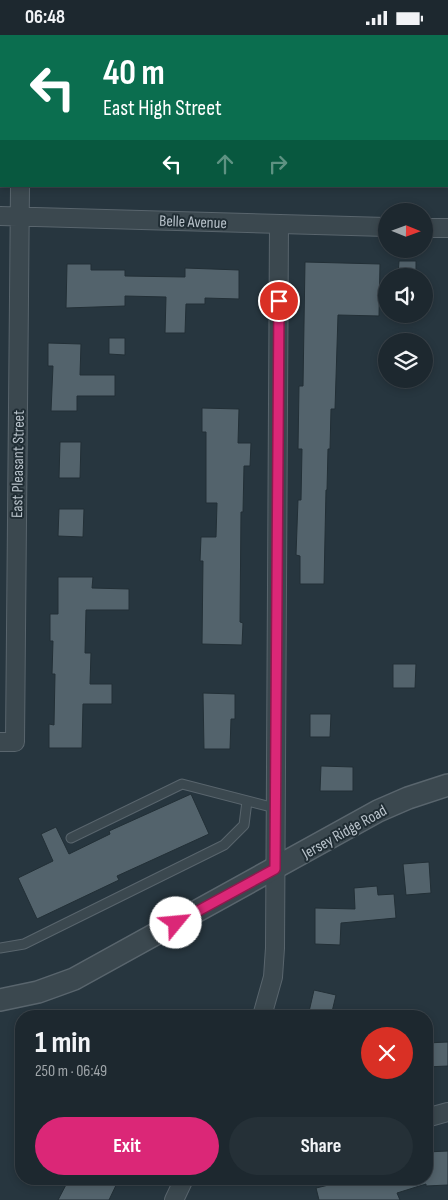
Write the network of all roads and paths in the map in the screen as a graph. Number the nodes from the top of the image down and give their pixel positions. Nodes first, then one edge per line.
1 (20, 187) edge
2 (0, 216) edge
3 (19, 216) junction
4 (280, 223) junction
5 (378, 227) edge
6 (433, 228) edge
7 (448, 228) edge
8 (7, 742) edge
9 (448, 785) edge
10 (247, 801) junction
11 (275, 808) junction
12 (71, 838) dead end
13 (275, 869) junction
14 (0, 948) edge
15 (0, 1000) edge
16 (264, 1010) edge
17 (448, 1112) edge
18 (433, 1116) edge
19 (181, 1185) edge
20 (174, 1200) edge

1 - 3 street, East Pleasant Street
2 - 3 street, Belle Avenue
3 - 4 street, Belle Avenue
3 - 8 street, East Pleasant Street
4 - 5 street, Belle Avenue
4 - 11 street
6 - 7 street
9 - 13 street, Jersey Ridge Road
10 - 11 lane
10 - 12 lane
10 - 14 lane
11 - 13 street
13 - 15 street, Jersey Ridge Road
13 - 16 street
17 - 18 street
19 - 20 street

